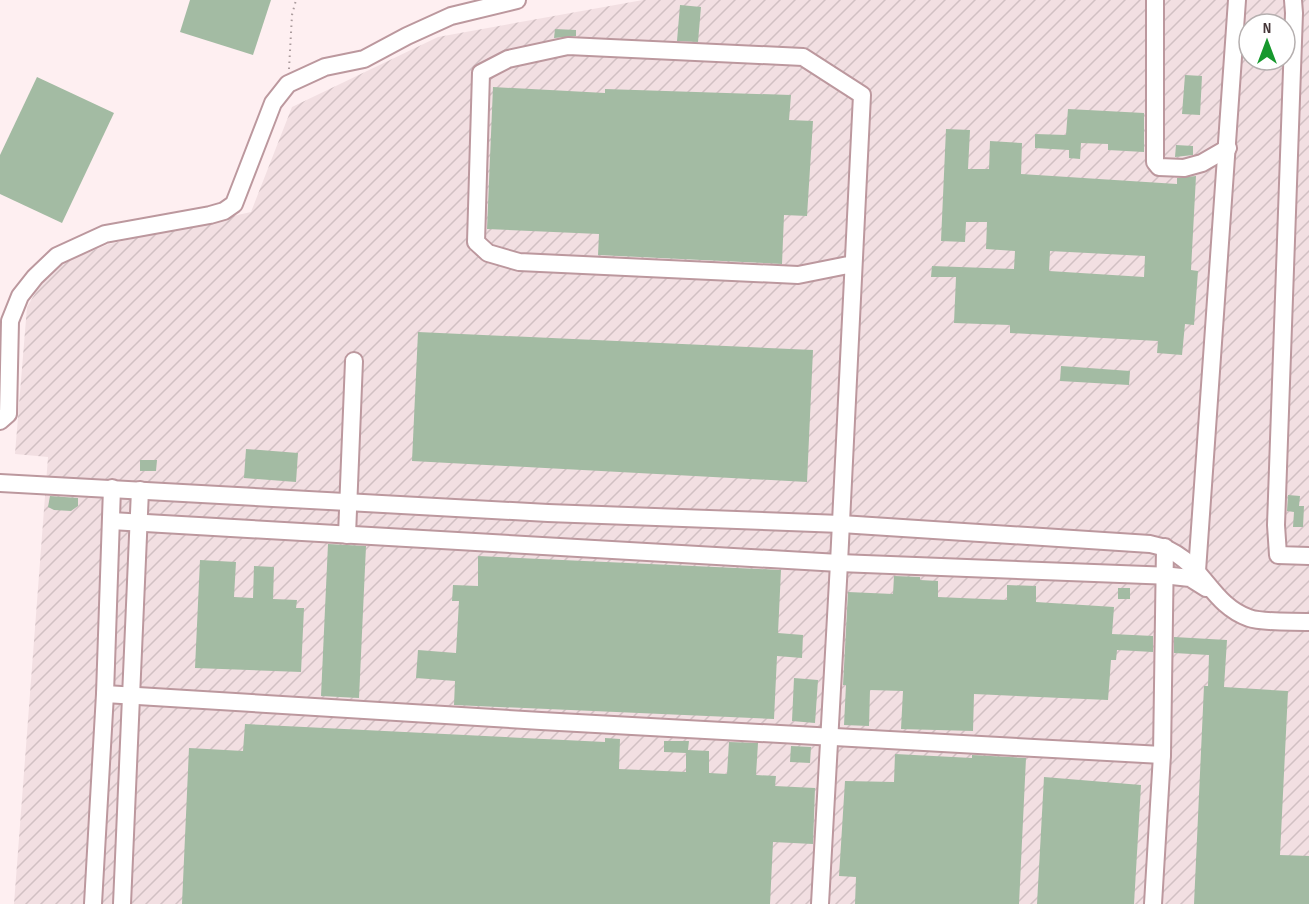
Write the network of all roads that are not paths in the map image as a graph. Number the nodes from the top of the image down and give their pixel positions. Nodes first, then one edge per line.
1 (517, 0) edge
2 (1155, 0) edge
3 (1237, 0) edge
4 (1293, 0) edge
5 (1228, 148) junction
6 (853, 264) junction
7 (354, 361) dead end
8 (0, 421) edge
9 (0, 483) edge
10 (112, 488) junction
11 (140, 490) junction
12 (348, 502) junction
13 (111, 521) junction
14 (139, 523) junction
15 (841, 524) junction
16 (347, 535) junction
17 (1165, 547) junction
18 (1309, 556) edge
19 (839, 562) junction
20 (1197, 571) junction
21 (1164, 575) junction
22 (1219, 597) junction
23 (1309, 622) edge
24 (105, 694) junction
25 (131, 694) junction
26 (830, 737) junction
27 (1162, 755) junction
28 (93, 904) edge
29 (122, 904) edge
30 (820, 904) edge
31 (1153, 904) edge

1 - 8 street
2 - 5 street
3 - 5 street
4 - 18 street
5 - 20 street
6 - 6 street
6 - 15 street
7 - 12 street
9 - 10 street
10 - 11 street
10 - 13 street
11 - 12 street
11 - 14 street
12 - 15 street
12 - 16 street
13 - 14 street
13 - 24 street
14 - 16 street
14 - 25 street
15 - 17 street
15 - 19 street
16 - 19 street
17 - 20 street
17 - 21 street
19 - 21 street
19 - 26 street
20 - 22 street
21 - 22 street
21 - 27 street
22 - 23 street
24 - 25 street
24 - 28 street
25 - 26 street
25 - 29 street
26 - 27 street
26 - 30 street
27 - 31 street

